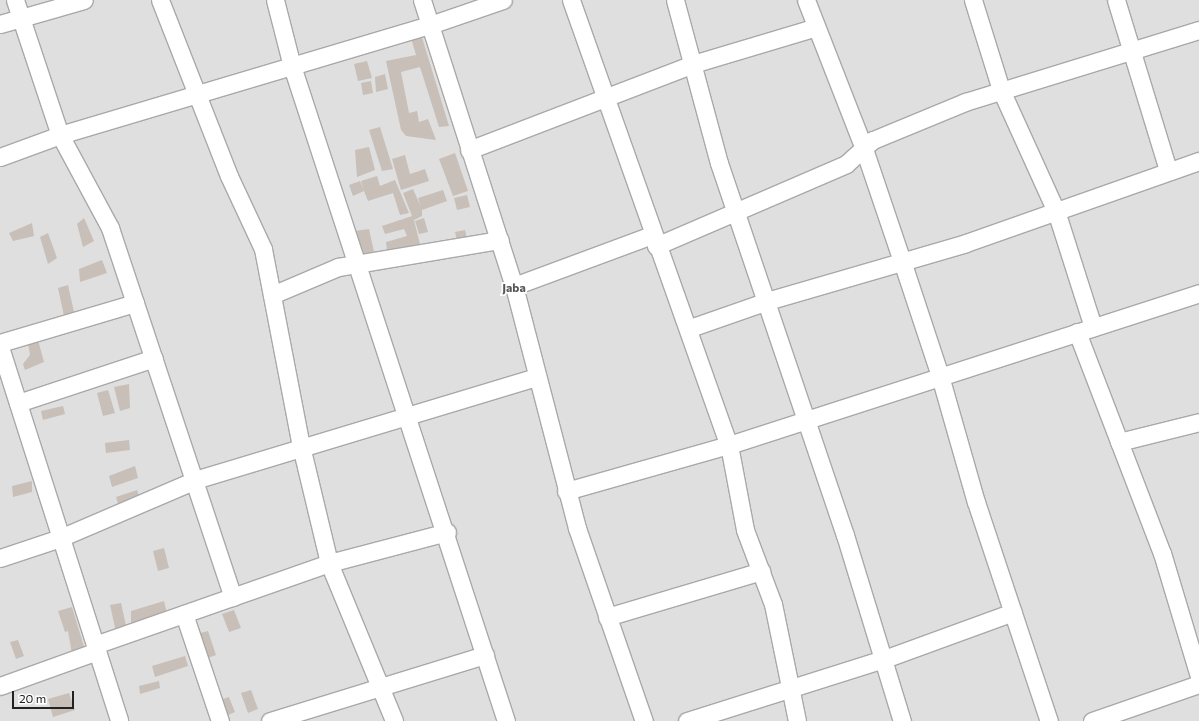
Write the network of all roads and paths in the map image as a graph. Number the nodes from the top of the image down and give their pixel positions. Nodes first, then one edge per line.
1 (15, 0) edge
2 (84, 0) edge
3 (160, 0) edge
4 (275, 0) edge
5 (422, 0) edge
6 (503, 0) edge
7 (571, 0) edge
8 (675, 0) edge
9 (806, 0) edge
10 (973, 0) edge
11 (1116, 0) edge
12 (21, 20) junction
13 (0, 24) edge
14 (430, 25) junction
15 (816, 27) junction
16 (1199, 30) edge
17 (1129, 51) junction
18 (693, 64) junction
19 (292, 66) junction
20 (1001, 90) junction
21 (197, 95) junction
22 (604, 99) junction
23 (60, 135) junction
24 (863, 146) junction
25 (469, 150) junction
26 (0, 157) edge
27 (1198, 164) edge
28 (1168, 170) junction
29 (734, 210) junction
30 (1056, 210) junction
31 (500, 240) junction
32 (654, 240) junction
33 (902, 261) junction
34 (358, 264) junction
35 (514, 286) junction
36 (1199, 293) edge
37 (272, 295) junction
38 (767, 301) junction
39 (135, 303) junction
40 (690, 328) junction
41 (1085, 329) junction
42 (0, 343) edge
43 (0, 347) edge
44 (154, 358) junction
45 (940, 376) junction
46 (536, 377) junction
47 (18, 403) junction
48 (407, 415) junction
49 (806, 420) junction
50 (1199, 422) edge
51 (1119, 442) junction
52 (729, 445) junction
53 (301, 446) junction
54 (195, 480) junction
55 (566, 491) junction
56 (447, 532) junction
57 (60, 538) junction
58 (0, 558) edge
59 (329, 563) junction
60 (761, 571) junction
61 (233, 598) junction
62 (1013, 612) junction
63 (184, 614) junction
64 (607, 617) junction
65 (96, 648) junction
66 (485, 655) junction
67 (884, 659) junction
68 (1199, 676) edge
69 (1199, 684) edge
70 (380, 685) junction
71 (0, 686) edge
72 (789, 687) junction
73 (119, 721) edge
74 (220, 721) edge
75 (270, 721) edge
76 (394, 721) edge
77 (506, 721) edge
78 (644, 721) edge
79 (688, 721) edge
80 (797, 721) edge
81 (902, 721) edge
82 (1049, 721) edge
83 (1092, 721) edge

1 - 12 street
2 - 12 street
3 - 21 street
4 - 19 street
5 - 14 street
6 - 14 street
7 - 22 street
8 - 18 street
9 - 15 street
10 - 20 street
11 - 17 street
12 - 13 street
12 - 23 street
14 - 19 street
14 - 25 street
15 - 18 street
15 - 24 street
16 - 17 street
17 - 20 street
17 - 28 street
18 - 22 street
18 - 29 street
19 - 21 street
19 - 34 street
20 - 24 street
20 - 30 street
21 - 23 street
21 - 37 street
22 - 25 street
22 - 32 street
23 - 26 street
23 - 39 street
24 - 29 street
24 - 33 street
25 - 31 street
27 - 28 street
28 - 30 street
29 - 32 street
29 - 38 street
30 - 33 street
30 - 41 street
31 - 34 street
31 - 35 street
32 - 35 street
32 - 40 street
33 - 38 street
33 - 45 street
34 - 37 street
34 - 48 street
35 - 46 street
36 - 41 street
37 - 53 street
38 - 40 street
38 - 49 street
39 - 42 street
39 - 44 street
40 - 52 street
41 - 45 street
41 - 51 street
43 - 47 street
44 - 47 street
44 - 54 street
45 - 49 street
45 - 62 street
46 - 48 street
46 - 55 street
47 - 57 street
48 - 53 street
48 - 56 street
49 - 52 street
49 - 67 street
50 - 51 street
51 - 68 street
52 - 55 street
52 - 60 street
53 - 54 street
53 - 59 street
54 - 57 street
54 - 61 street
55 - 64 street
56 - 59 street
56 - 66 street
57 - 58 street
57 - 65 street
59 - 61 street
59 - 70 street
60 - 64 street
60 - 72 street
61 - 63 street
62 - 67 street
62 - 82 street
63 - 65 street
63 - 74 street
64 - 78 street
65 - 71 street
65 - 73 street
66 - 70 street
66 - 77 street
67 - 72 street
67 - 81 street
69 - 83 street
70 - 75 street
70 - 76 street
72 - 79 street
72 - 80 street

